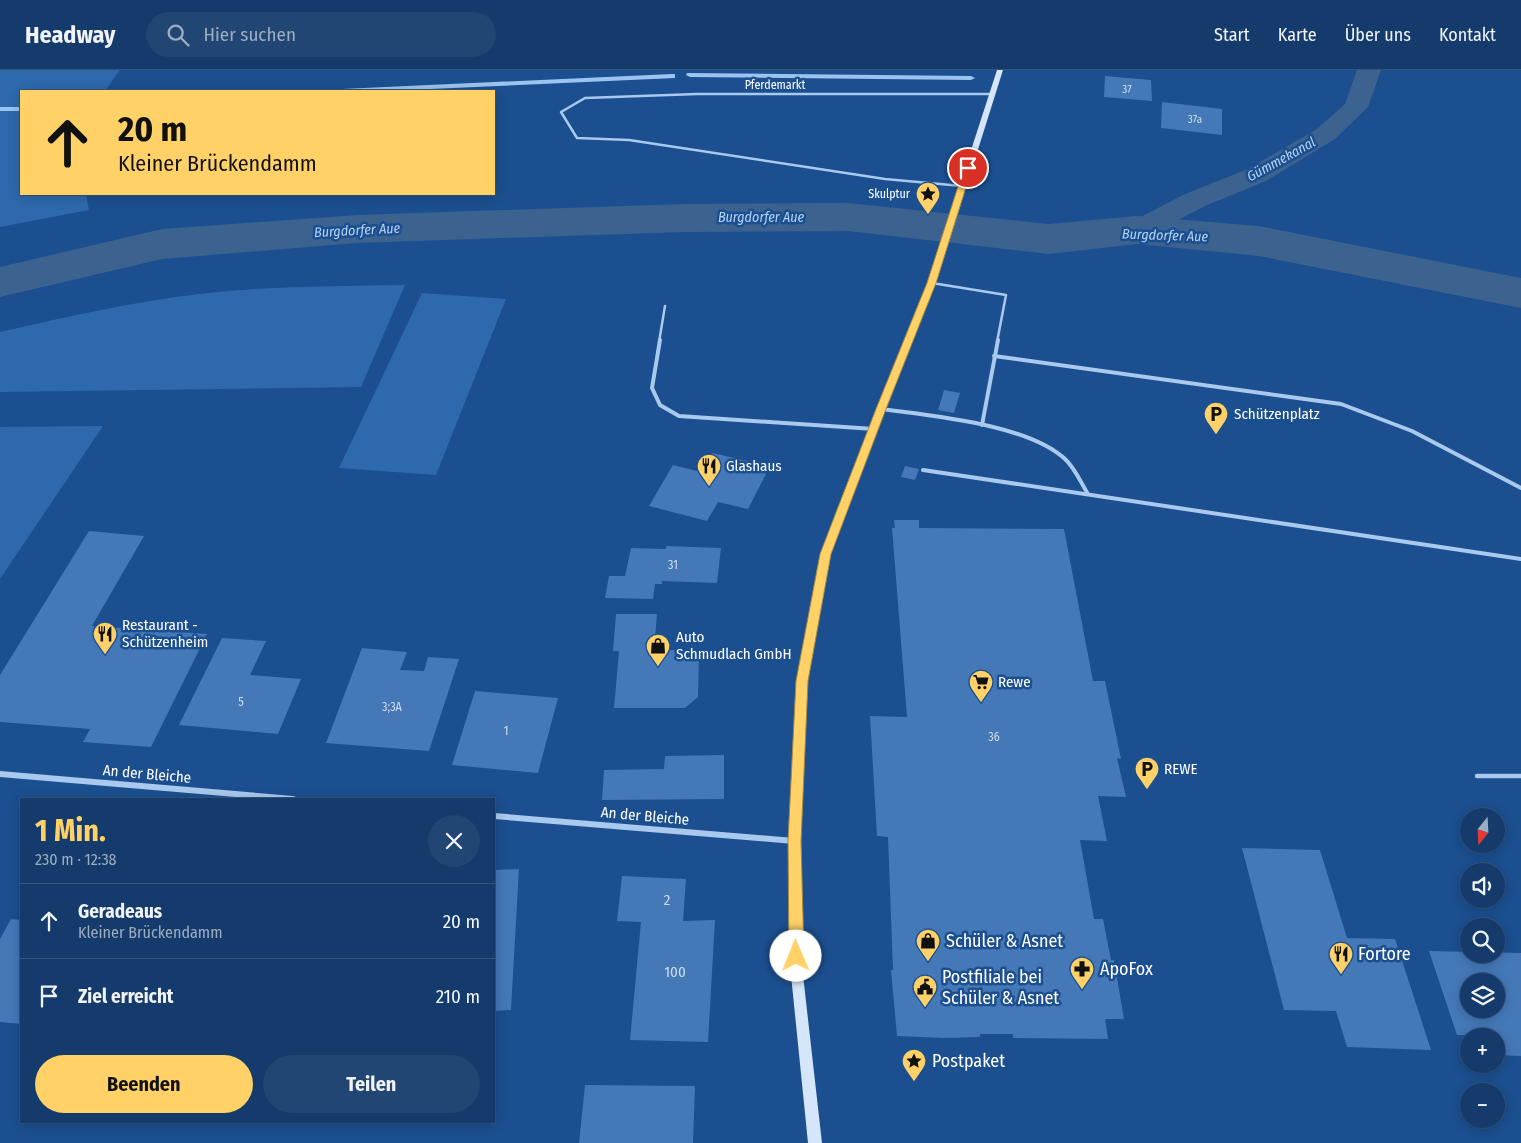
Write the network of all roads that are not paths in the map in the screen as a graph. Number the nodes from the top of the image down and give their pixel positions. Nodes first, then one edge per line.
1 (1000, 70) edge
2 (992, 94) junction
3 (962, 186) junction
4 (932, 283) junction
5 (1006, 295) joint
6 (665, 306) dead end
7 (994, 356) junction
8 (881, 409) junction
9 (982, 425) junction
10 (874, 429) junction
11 (923, 470) dead end
12 (1521, 488) edge
13 (1088, 494) junction
14 (1521, 559) edge
15 (0, 774) edge
16 (1477, 776) dead end
17 (1521, 776) edge
18 (281, 798) edge
19 (495, 816) edge
20 (794, 841) junction
21 (815, 1143) edge

1 - 2 main road
2 - 3 main road
2 - 3 lane, Pferdemarkt
3 - 4 main road
4 - 5 lane
4 - 8 main road
5 - 7 lane
6 - 10 lane
7 - 9 lane
7 - 12 lane
8 - 9 lane
8 - 10 main road
9 - 13 lane
10 - 20 main road
11 - 13 lane
13 - 14 lane
15 - 18 street, An der Bleiche
16 - 17 lane
19 - 20 street, An der Bleiche
20 - 21 main road

